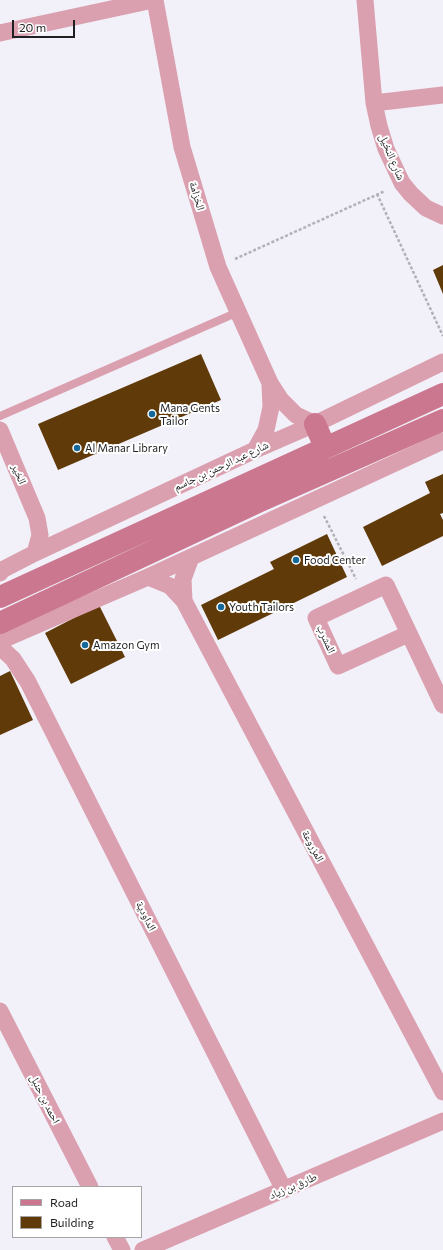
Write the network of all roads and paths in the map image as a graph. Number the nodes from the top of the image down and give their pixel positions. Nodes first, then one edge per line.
1 (154, 0) edge
2 (365, 0) edge
3 (0, 33) edge
4 (443, 95) edge
5 (374, 103) junction
6 (402, 183) junction
7 (377, 194) junction
8 (443, 216) edge
9 (218, 267) junction
10 (238, 312) junction
11 (443, 336) edge
12 (443, 362) edge
13 (270, 383) junction
14 (443, 394) edge
15 (0, 416) edge
16 (443, 420) edge
17 (315, 424) junction
18 (0, 430) edge
19 (443, 441) edge
20 (325, 447) junction
21 (255, 450) junction
22 (260, 500) junction
23 (316, 500) junction
24 (37, 518) junction
25 (72, 535) junction
26 (35, 553) junction
27 (191, 557) junction
28 (1, 571) edge
29 (148, 577) junction
30 (364, 596) junction
31 (0, 597) edge
32 (184, 601) junction
33 (0, 623) edge
34 (408, 634) junction
35 (0, 641) edge
36 (0, 648) edge
37 (443, 705) edge
38 (0, 1011) edge
39 (443, 1092) edge
40 (443, 1121) edge
41 (89, 1186) edge
42 (284, 1190) junction
43 (116, 1238) edge
44 (122, 1250) edge
45 (143, 1250) edge

1 - 3 street
1 - 9 street, الخزامة
2 - 5 street, شارع النخيل
4 - 5 street
5 - 6 street, شارع النخيل
6 - 7 path
6 - 8 street, شارع النخيل
7 - 9 path
7 - 11 path
9 - 10 street, الخزامة
10 - 13 street, الخزامة
10 - 15 lane
12 - 17 street, شارع عبد الرحمن بن جاسم
13 - 17 street, الخزامة
13 - 21 street, الخزامة
14 - 20 main road
16 - 22 main road
17 - 20 main road
17 - 21 street, شارع عبد الرحمن بن جاسم
18 - 24 street, الخير
19 - 23 street
20 - 22 main road
20 - 31 main road
21 - 25 street, شارع عبد الرحمن بن جاسم
22 - 33 main road
23 - 27 street
23 - 30 path
24 - 25 street
24 - 26 street, الخير
25 - 26 street, شارع عبد الرحمن بن جاسم
26 - 28 street, شارع عبد الرحمن بن جاسم
27 - 29 street
27 - 32 street, المزروعة
29 - 32 street, المزروعة
29 - 35 street
30 - 34 street, المشرب
30 - 34 street, المشرب
32 - 39 street, المزروعة
34 - 37 street, المشرب
36 - 42 street, الداودية
38 - 41 street, احمد بن حنبل
40 - 42 street, طارق بن زياد
42 - 45 street, طارق بن زياد
43 - 44 street

